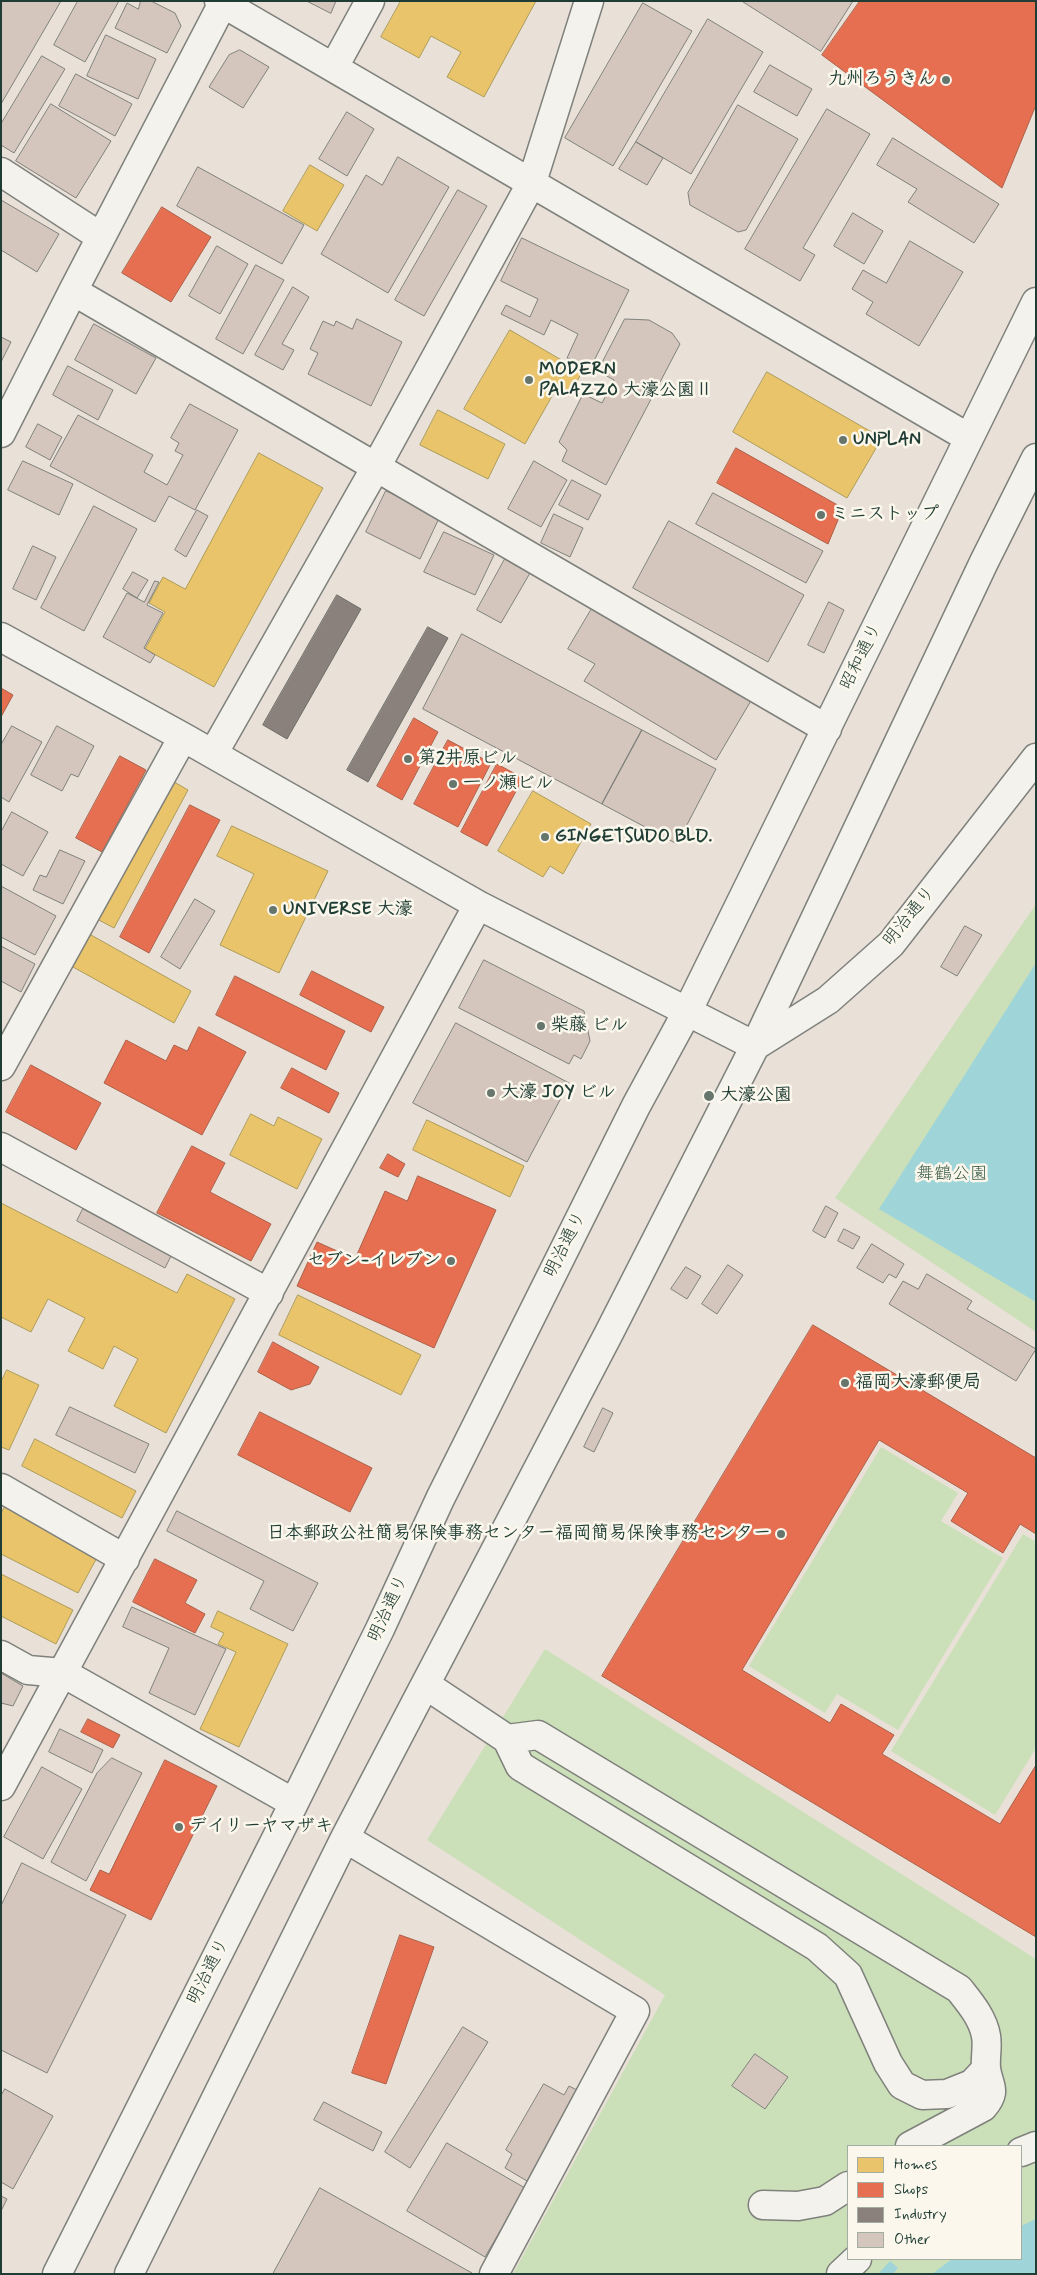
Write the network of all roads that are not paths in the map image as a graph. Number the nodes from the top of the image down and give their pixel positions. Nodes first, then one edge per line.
1 (370, 1) edge
2 (589, 1) edge
3 (222, 2) edge
4 (334, 68) junction
5 (1, 172) edge
6 (532, 182) junction
7 (101, 236) junction
8 (73, 291) junction
9 (1036, 302) edge
10 (1, 433) edge
11 (969, 438) junction
12 (1035, 463) edge
13 (376, 467) junction
14 (1, 638) edge
15 (827, 729) junction
16 (183, 736) junction
17 (213, 754) junction
18 (1036, 758) edge
19 (478, 905) junction
20 (688, 1012) junction
21 (755, 1046) junction
22 (1, 1066) edge
23 (1, 1147) edge
24 (269, 1293) junction
25 (1, 1488) edge
26 (125, 1559) junction
27 (1, 1655) edge
28 (63, 1673) junction
29 (426, 1685) junction
30 (507, 1738) junction
31 (1, 1786) edge
32 (294, 1804) junction
33 (346, 1838) junction
34 (986, 2069) junction
35 (912, 2145) edge
36 (1036, 2146) edge
37 (1022, 2152) edge
38 (847, 2187) edge
39 (764, 2205) dead end
40 (856, 2260) edge
41 (57, 2274) edge
42 (129, 2274) edge
43 (494, 2274) edge
44 (841, 2274) edge

1 - 4 street
2 - 6 street
3 - 4 street
3 - 7 street
4 - 6 street
5 - 7 street
6 - 11 street
6 - 13 street
7 - 8 street
8 - 10 street
8 - 13 street
9 - 11 street, 昭和通り
11 - 15 street, 昭和通り
12 - 21 street
13 - 15 street
13 - 17 street
14 - 16 street
15 - 20 street, 昭和通り
16 - 17 street
16 - 22 street
17 - 19 street
18 - 21 street, 明治通り
19 - 20 street
19 - 24 street
20 - 21 street
20 - 32 street, 明治通り
21 - 29 street
23 - 24 street
24 - 26 street
25 - 26 street
26 - 28 street
27 - 28 street
28 - 31 street
28 - 32 street
29 - 30 street
29 - 33 street
30 - 34 street
30 - 34 street
32 - 41 street, 明治通り
33 - 42 street
33 - 43 street
34 - 35 street
36 - 37 street
38 - 39 street
40 - 44 street

